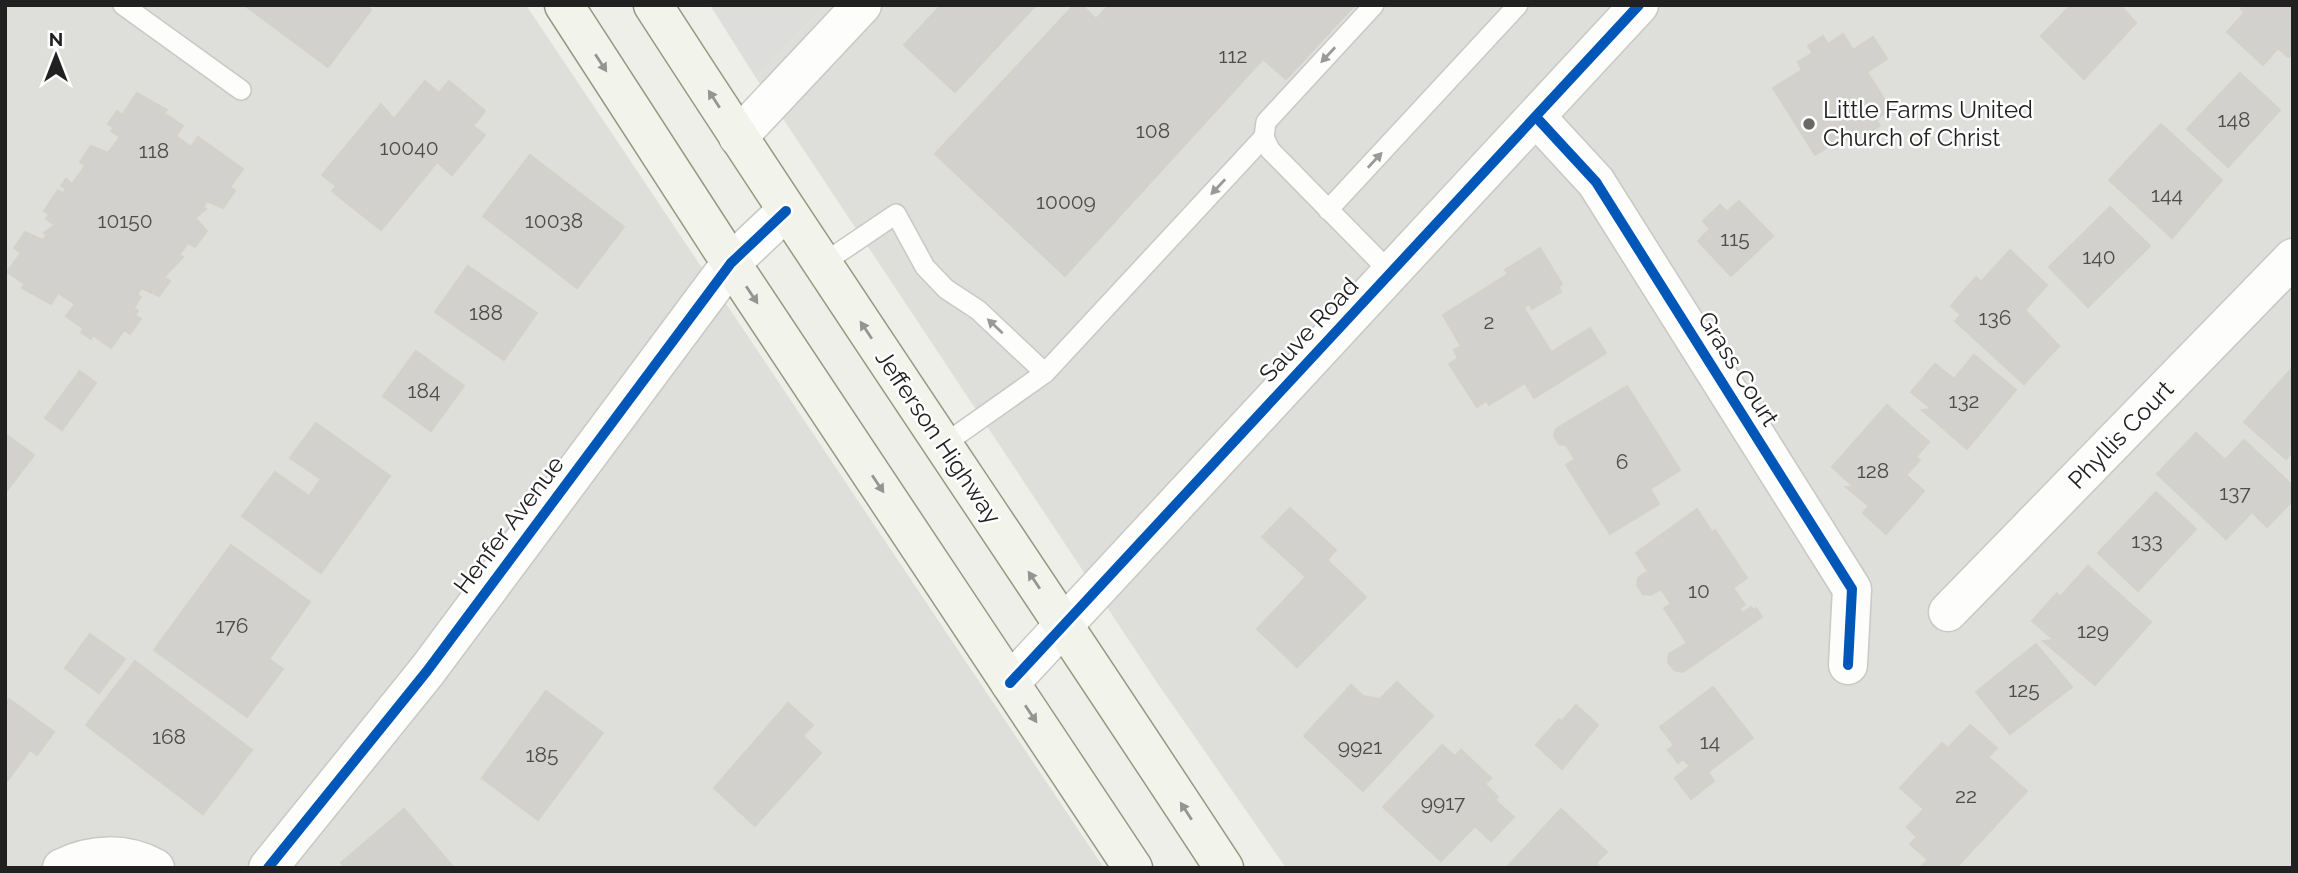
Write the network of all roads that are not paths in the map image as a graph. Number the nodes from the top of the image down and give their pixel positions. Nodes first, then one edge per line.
1 (123, 5) edge
2 (564, 5) edge
3 (653, 5) edge
4 (862, 5) edge
5 (1374, 5) edge
6 (1518, 5) edge
7 (1639, 5) edge
8 (241, 90) dead end
9 (1536, 117) junction
10 (738, 136) junction
11 (1265, 137) junction
12 (1328, 210) junction
13 (786, 211) junction
14 (2293, 258) edge
15 (731, 263) junction
16 (822, 264) junction
17 (1391, 273) junction
18 (1045, 373) junction
19 (943, 445) junction
20 (1948, 612) dead end
21 (1064, 624) junction
22 (1848, 665) dead end
23 (1010, 683) junction
24 (62, 868) edge
25 (155, 868) edge
26 (268, 868) edge
27 (1133, 868) edge
28 (1224, 868) edge

1 - 8 lane
2 -> 15 main road
10 -> 3 main road, Jefferson Highway
4 - 10 street
5 -> 11 lane
12 -> 6 lane
7 - 9 street, Sauve Road
9 - 17 street, Sauve Road
9 - 22 street, Grass Court
10 - 13 main road, Jefferson Highway
11 - 12 lane
11 -> 18 lane
12 - 17 lane
13 - 15 street, Henfer Avenue
13 - 16 main road, Jefferson Highway
14 - 20 street, Phyllis Court
15 -> 23 main road
15 - 26 street, Henfer Avenue
18 -> 16 lane
19 -> 16 main road, Jefferson Highway
17 - 21 street, Sauve Road
18 - 19 lane
21 -> 19 main road, Jefferson Highway
21 - 23 street, Sauve Road
28 -> 21 main road, Jefferson Highway
23 -> 27 main road
24 - 25 street

